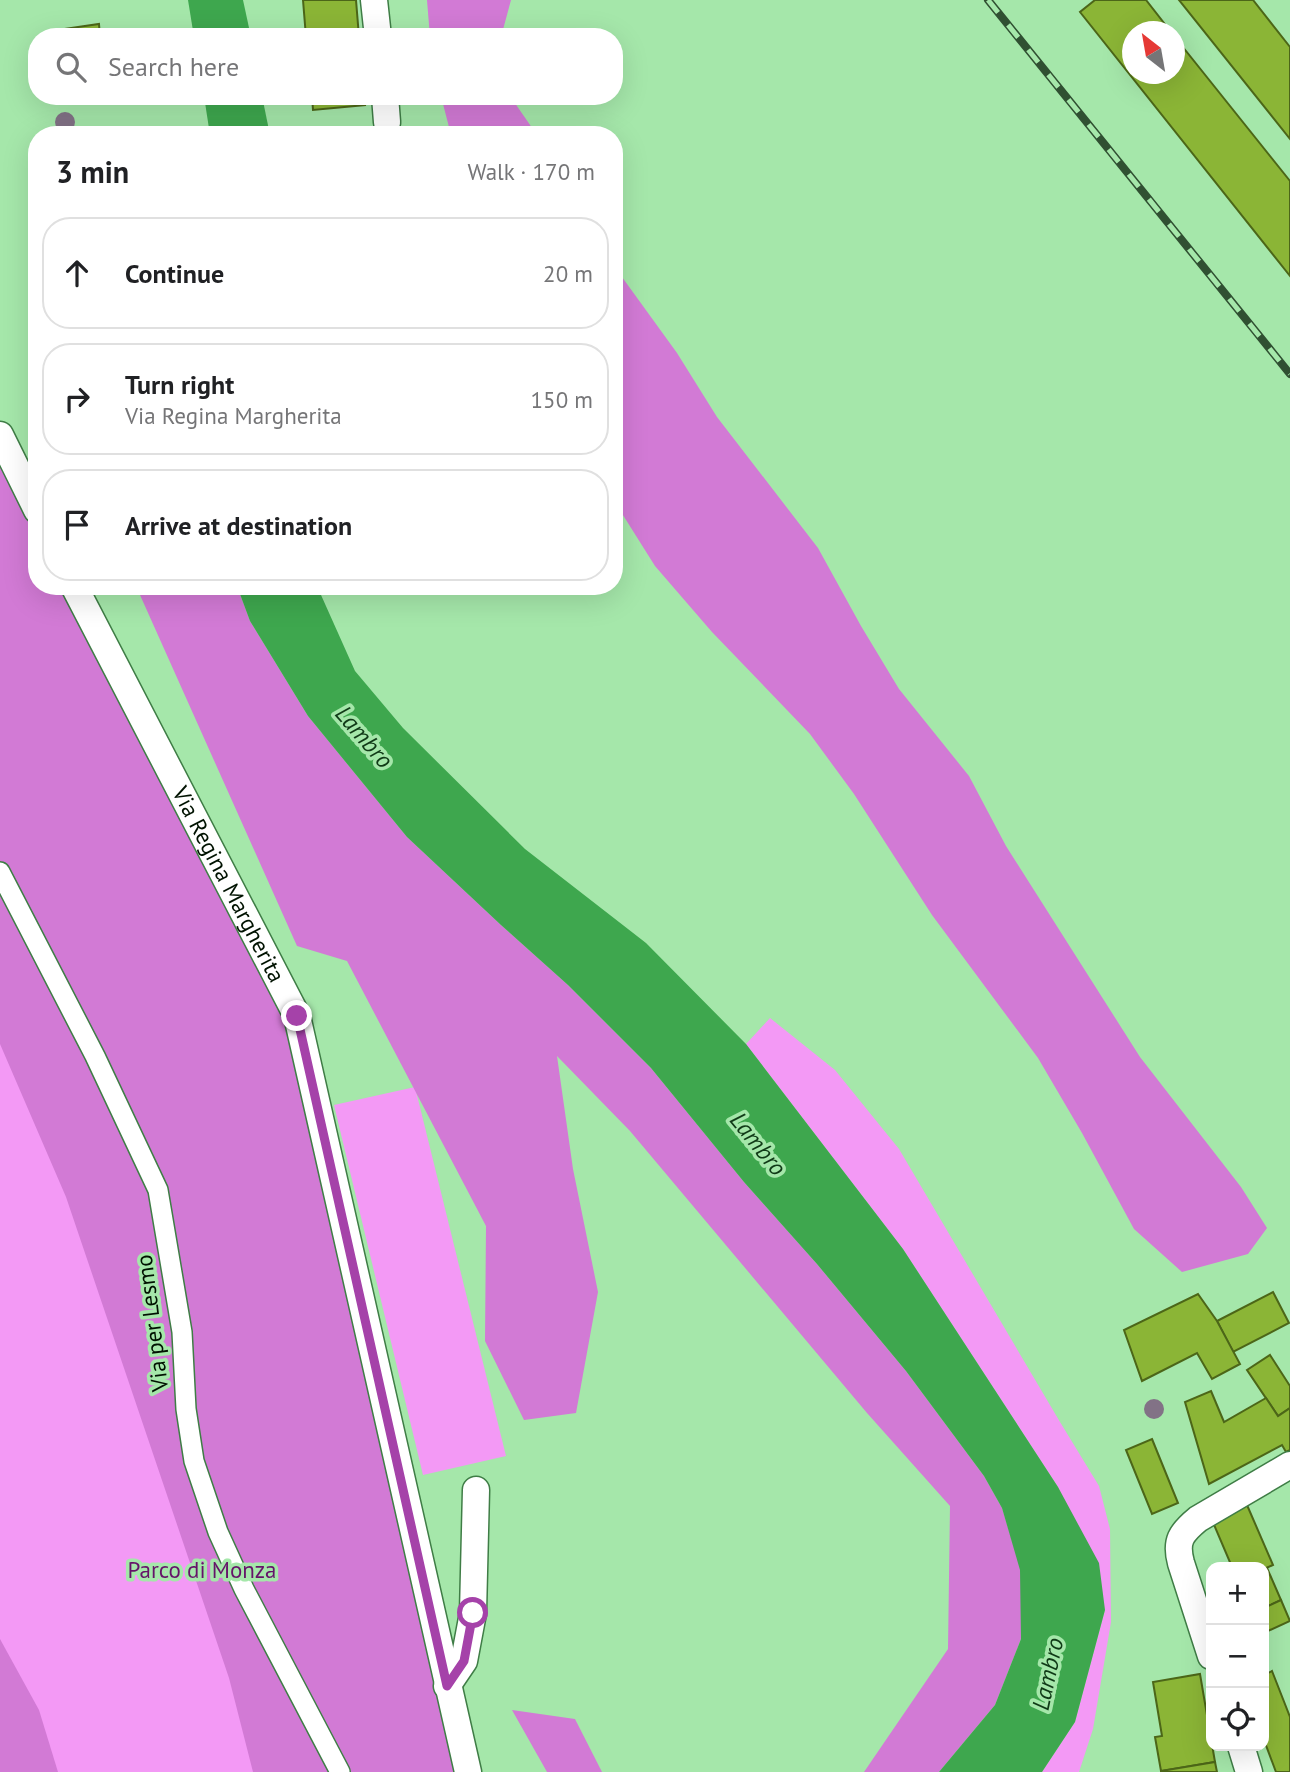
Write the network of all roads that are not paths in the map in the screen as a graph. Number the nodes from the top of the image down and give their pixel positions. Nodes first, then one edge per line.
1 (374, 0) edge
2 (377, 28) edge
3 (0, 435) edge
4 (28, 492) edge
5 (79, 595) edge
6 (0, 872) edge
7 (1290, 1465) edge
8 (476, 1490) dead end
9 (1206, 1640) edge
10 (447, 1686) junction
11 (1243, 1751) edge
12 (340, 1772) edge
13 (468, 1772) edge
14 (1249, 1772) edge

1 - 2 street
3 - 4 street
5 - 10 street, Via Regina Margherita
6 - 12 street, Via per Lesmo
7 - 9 street
8 - 10 street
10 - 13 street, Via Regina Margherita
11 - 14 street

